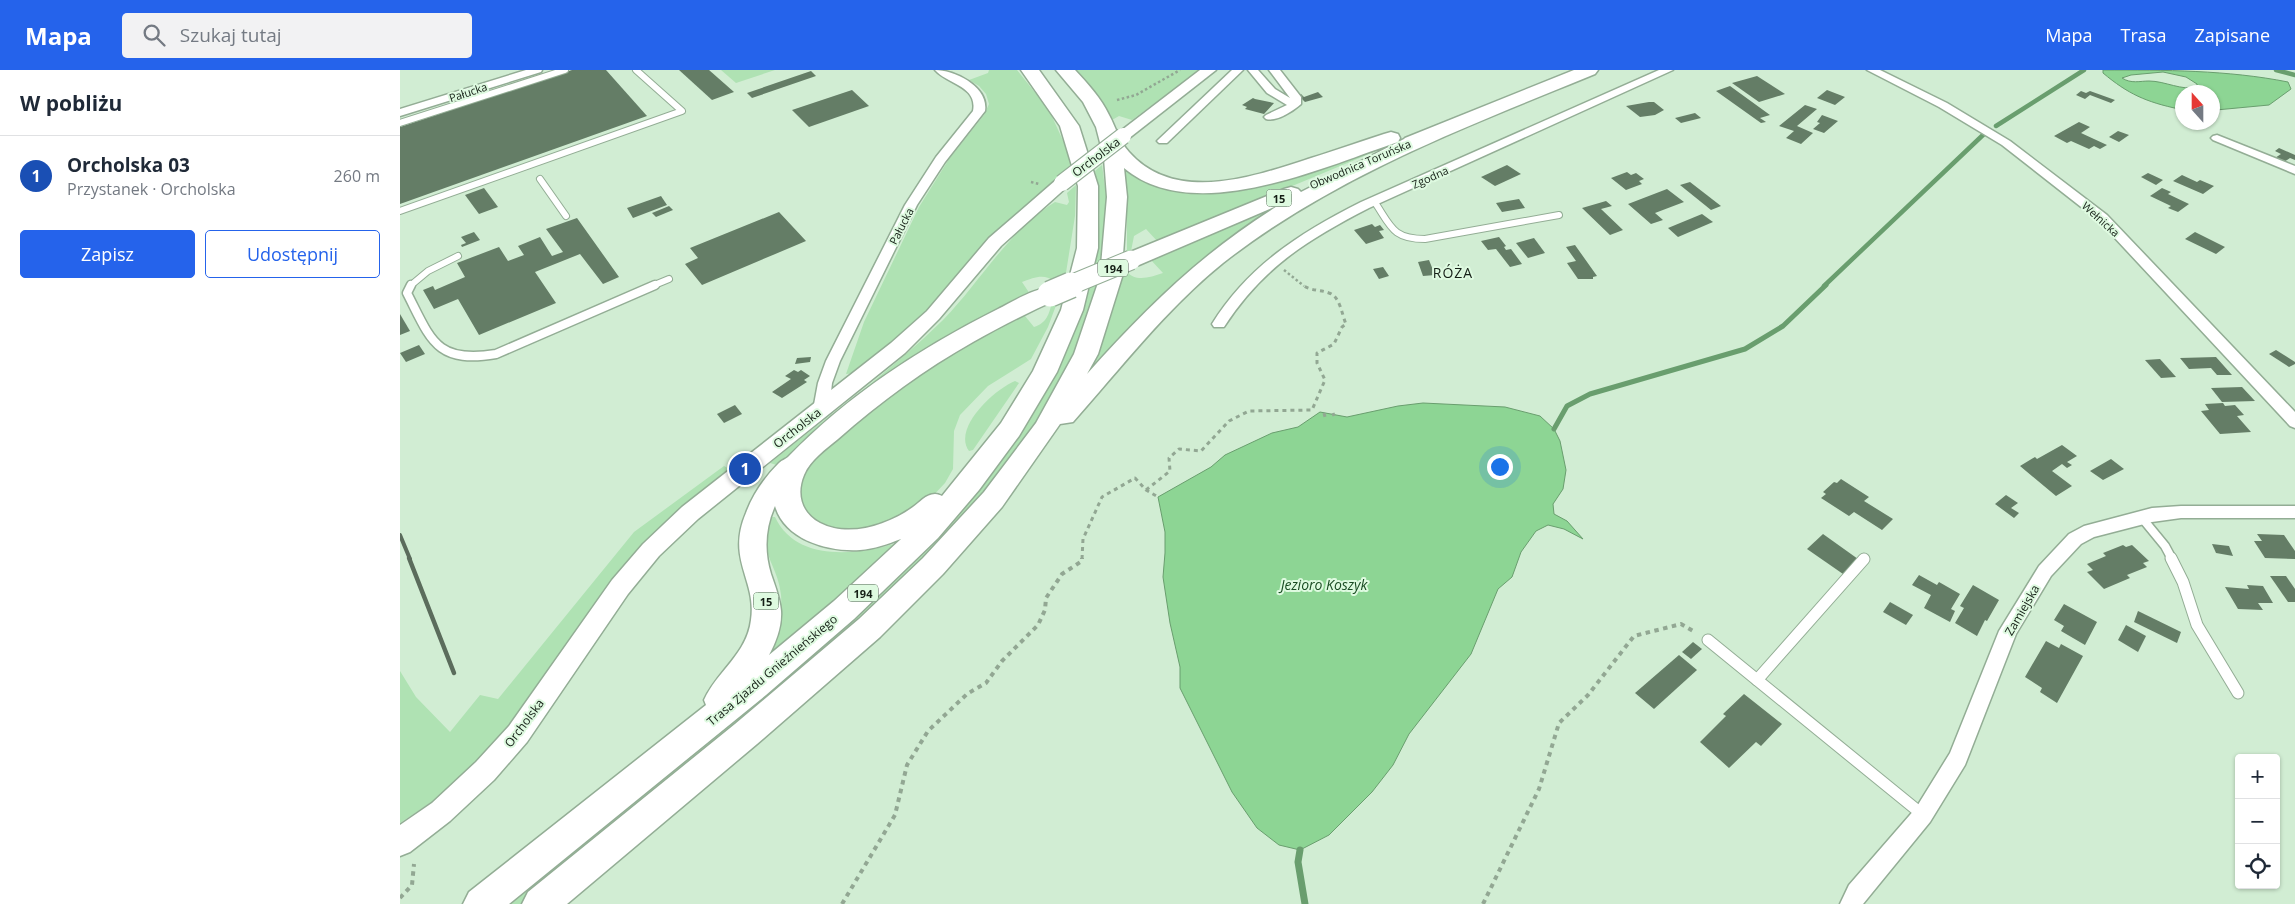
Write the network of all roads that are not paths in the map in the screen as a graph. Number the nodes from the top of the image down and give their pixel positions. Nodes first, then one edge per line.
1 (537, 70) edge
2 (565, 70) edge
3 (636, 70) edge
4 (940, 70) edge
5 (1030, 70) edge
6 (1065, 70) edge
7 (1209, 70) edge
8 (1238, 70) edge
9 (1253, 70) edge
10 (1274, 70) edge
11 (1589, 70) edge
12 (1668, 70) edge
13 (1872, 70) edge
14 (1516, 99) junction
15 (1295, 104) junction
16 (400, 114) edge
17 (1270, 117) dead end
18 (400, 123) edge
19 (1427, 136) junction
20 (1117, 137) junction
21 (2217, 138) dead end
22 (1163, 141) dead end
23 (2295, 170) edge
24 (540, 179) dead end
25 (1374, 201) junction
26 (400, 211) edge
27 (1559, 215) dead end
28 (566, 216) dead end
29 (458, 256) dead end
30 (669, 279) dead end
31 (1219, 324) dead end
32 (820, 410) junction
33 (2293, 418) edge
34 (1016, 419) junction
35 (806, 454) junction
36 (1018, 467) junction
37 (2295, 512) edge
38 (2142, 518) junction
39 (1864, 559) dead end
40 (1708, 640) road end
41 (1757, 680) junction
42 (2238, 693) dead end
43 (684, 743) junction
44 (1923, 815) junction
45 (400, 842) edge
46 (481, 904) edge
47 (540, 904) edge
48 (1851, 904) edge

1 - 16 street, Pałucka
2 - 18 lane
3 - 26 lane
4 - 32 street, Pałucka
5 - 34 main road, Trasa Zjazdu Gnieźnieńskiego / 194
6 - 20 main road, 194
7 - 20 street, Orcholska
8 - 22 street
9 - 15 street
10 - 15 street
11 - 14 main road, Obwodnica Toruńska / 15
12 - 25 street, Zgodna
13 - 33 street, Wełnicka
14 - 19 main road, Obwodnica Toruńska / 15
14 - 20 main road
15 - 17 street
19 - 35 main road, Obwodnica Toruńska / 15, bridge
19 - 36 main road, 15
20 - 32 street, Orcholska, bridge
20 - 36 main road, 194
21 - 23 street
24 - 28 lane
25 - 27 lane
25 - 31 street, Zgodna
29 - 30 lane
32 - 45 street, Orcholska
34 - 35 main road
34 - 43 main road, Trasa Zjazdu Gnieźnieńskiego / 194
35 - 43 main road, 15
36 - 47 main road, 15
37 - 38 street, Zamiejska
38 - 42 lane
38 - 44 street, Zamiejska
39 - 41 lane
40 - 41 lane
41 - 44 lane
43 - 46 main road, Trasa Zjazdu Gnieźnieńskiego / 15
44 - 48 street, Zamiejska

